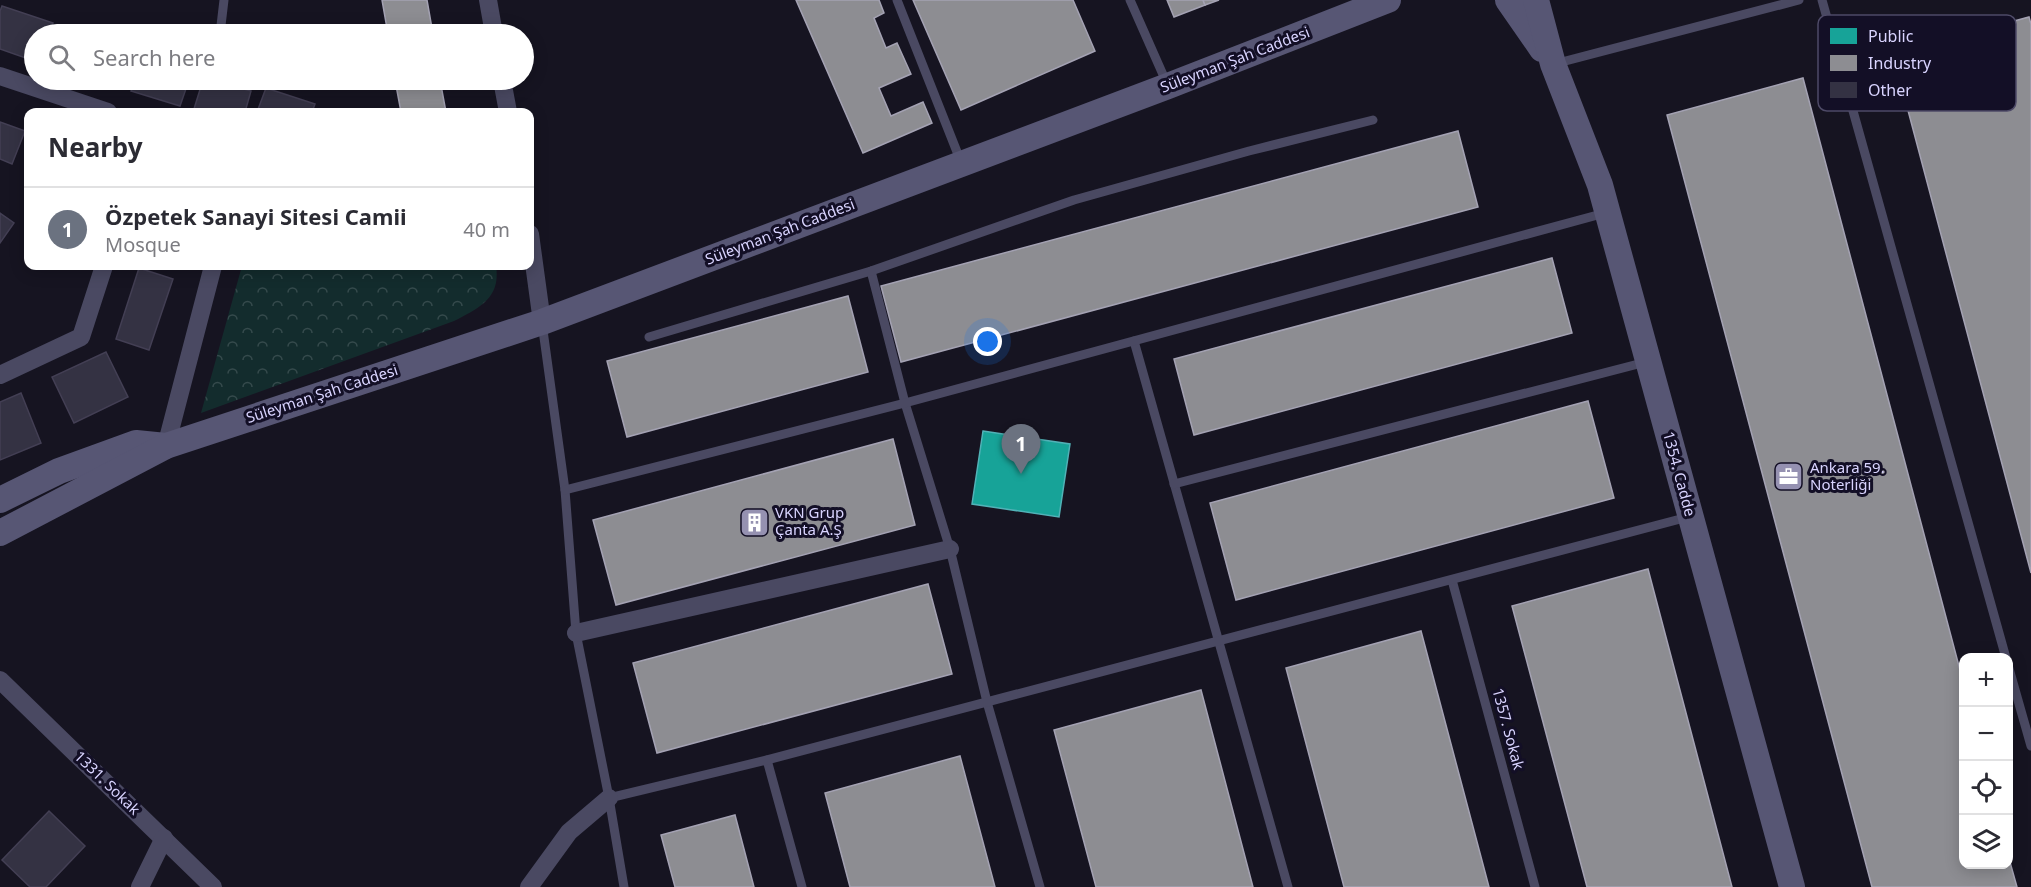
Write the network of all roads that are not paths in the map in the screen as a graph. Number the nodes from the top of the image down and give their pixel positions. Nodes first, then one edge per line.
1 (224, 0) edge
2 (488, 0) edge
3 (897, 0) edge
4 (1130, 0) edge
5 (1388, 0) edge
6 (1508, 0) edge
7 (1536, 0) edge
8 (1799, 0) edge
9 (1822, 0) edge
10 (1826, 15) edge
11 (221, 24) edge
12 (492, 24) edge
13 (1553, 64) junction
14 (0, 76) edge
15 (24, 84) edge
16 (1168, 86) junction
17 (42, 90) edge
18 (504, 90) edge
19 (96, 108) edge
20 (507, 108) edge
21 (1853, 111) edge
22 (1373, 120) dead end
23 (962, 164) junction
24 (1608, 213) junction
25 (534, 264) edge
26 (103, 270) edge
27 (212, 270) edge
28 (871, 271) junction
29 (542, 322) junction
30 (649, 337) dead end
31 (1134, 341) junction
32 (1648, 362) junction
33 (0, 375) edge
34 (905, 403) junction
35 (166, 446) junction
36 (1174, 484) junction
37 (565, 490) junction
38 (0, 501) edge
39 (1690, 516) junction
40 (0, 532) edge
41 (950, 549) junction
42 (1452, 580) junction
43 (576, 633) junction
44 (1218, 641) junction
45 (2005, 653) edge
46 (0, 680) edge
47 (2013, 683) edge
48 (987, 702) junction
49 (2031, 746) edge
50 (767, 760) junction
51 (609, 798) junction
52 (164, 838) junction
53 (140, 887) edge
54 (213, 887) edge
55 (529, 887) edge
56 (624, 887) edge
57 (802, 887) edge
58 (1040, 887) edge
59 (1288, 887) edge
60 (1535, 887) edge
61 (1792, 887) edge

1 - 11 lane
2 - 12 street
3 - 23 lane
4 - 16 lane
5 - 16 main road, Süleyman Şah Caddesi
6 - 13 main road, 1354. Cadde
7 - 13 main road, 1354. Cadde
8 - 13 lane
9 - 10 lane
13 - 24 main road, 1354. Cadde
14 - 15 street
16 - 23 main road, Süleyman Şah Caddesi
17 - 19 street
18 - 20 street
21 - 45 lane
22 - 28 lane
23 - 29 main road, Süleyman Şah Caddesi
24 - 31 lane
24 - 32 main road, 1354. Cadde
25 - 29 street
26 - 33 street
27 - 35 street
28 - 30 lane
28 - 34 lane
29 - 35 main road, Süleyman Şah Caddesi
29 - 37 lane
31 - 34 lane
31 - 36 lane
32 - 36 lane
32 - 39 main road, 1354. Cadde
34 - 37 lane
34 - 41 lane
35 - 38 main road, Süleyman Şah Caddesi
35 - 40 main road, Süleyman Şah Caddesi
36 - 44 lane
37 - 43 lane
39 - 42 lane
39 - 61 main road, 1354. Cadde
41 - 43 street
41 - 48 lane
42 - 44 lane
42 - 60 lane, 1357. Sokak
43 - 51 lane
44 - 48 lane
44 - 59 lane
46 - 52 street, 1331. Sokak
47 - 49 lane
48 - 50 lane
48 - 58 lane
50 - 51 lane
50 - 57 lane
51 - 55 street
51 - 56 lane
52 - 53 street
52 - 54 street, 1331. Sokak

